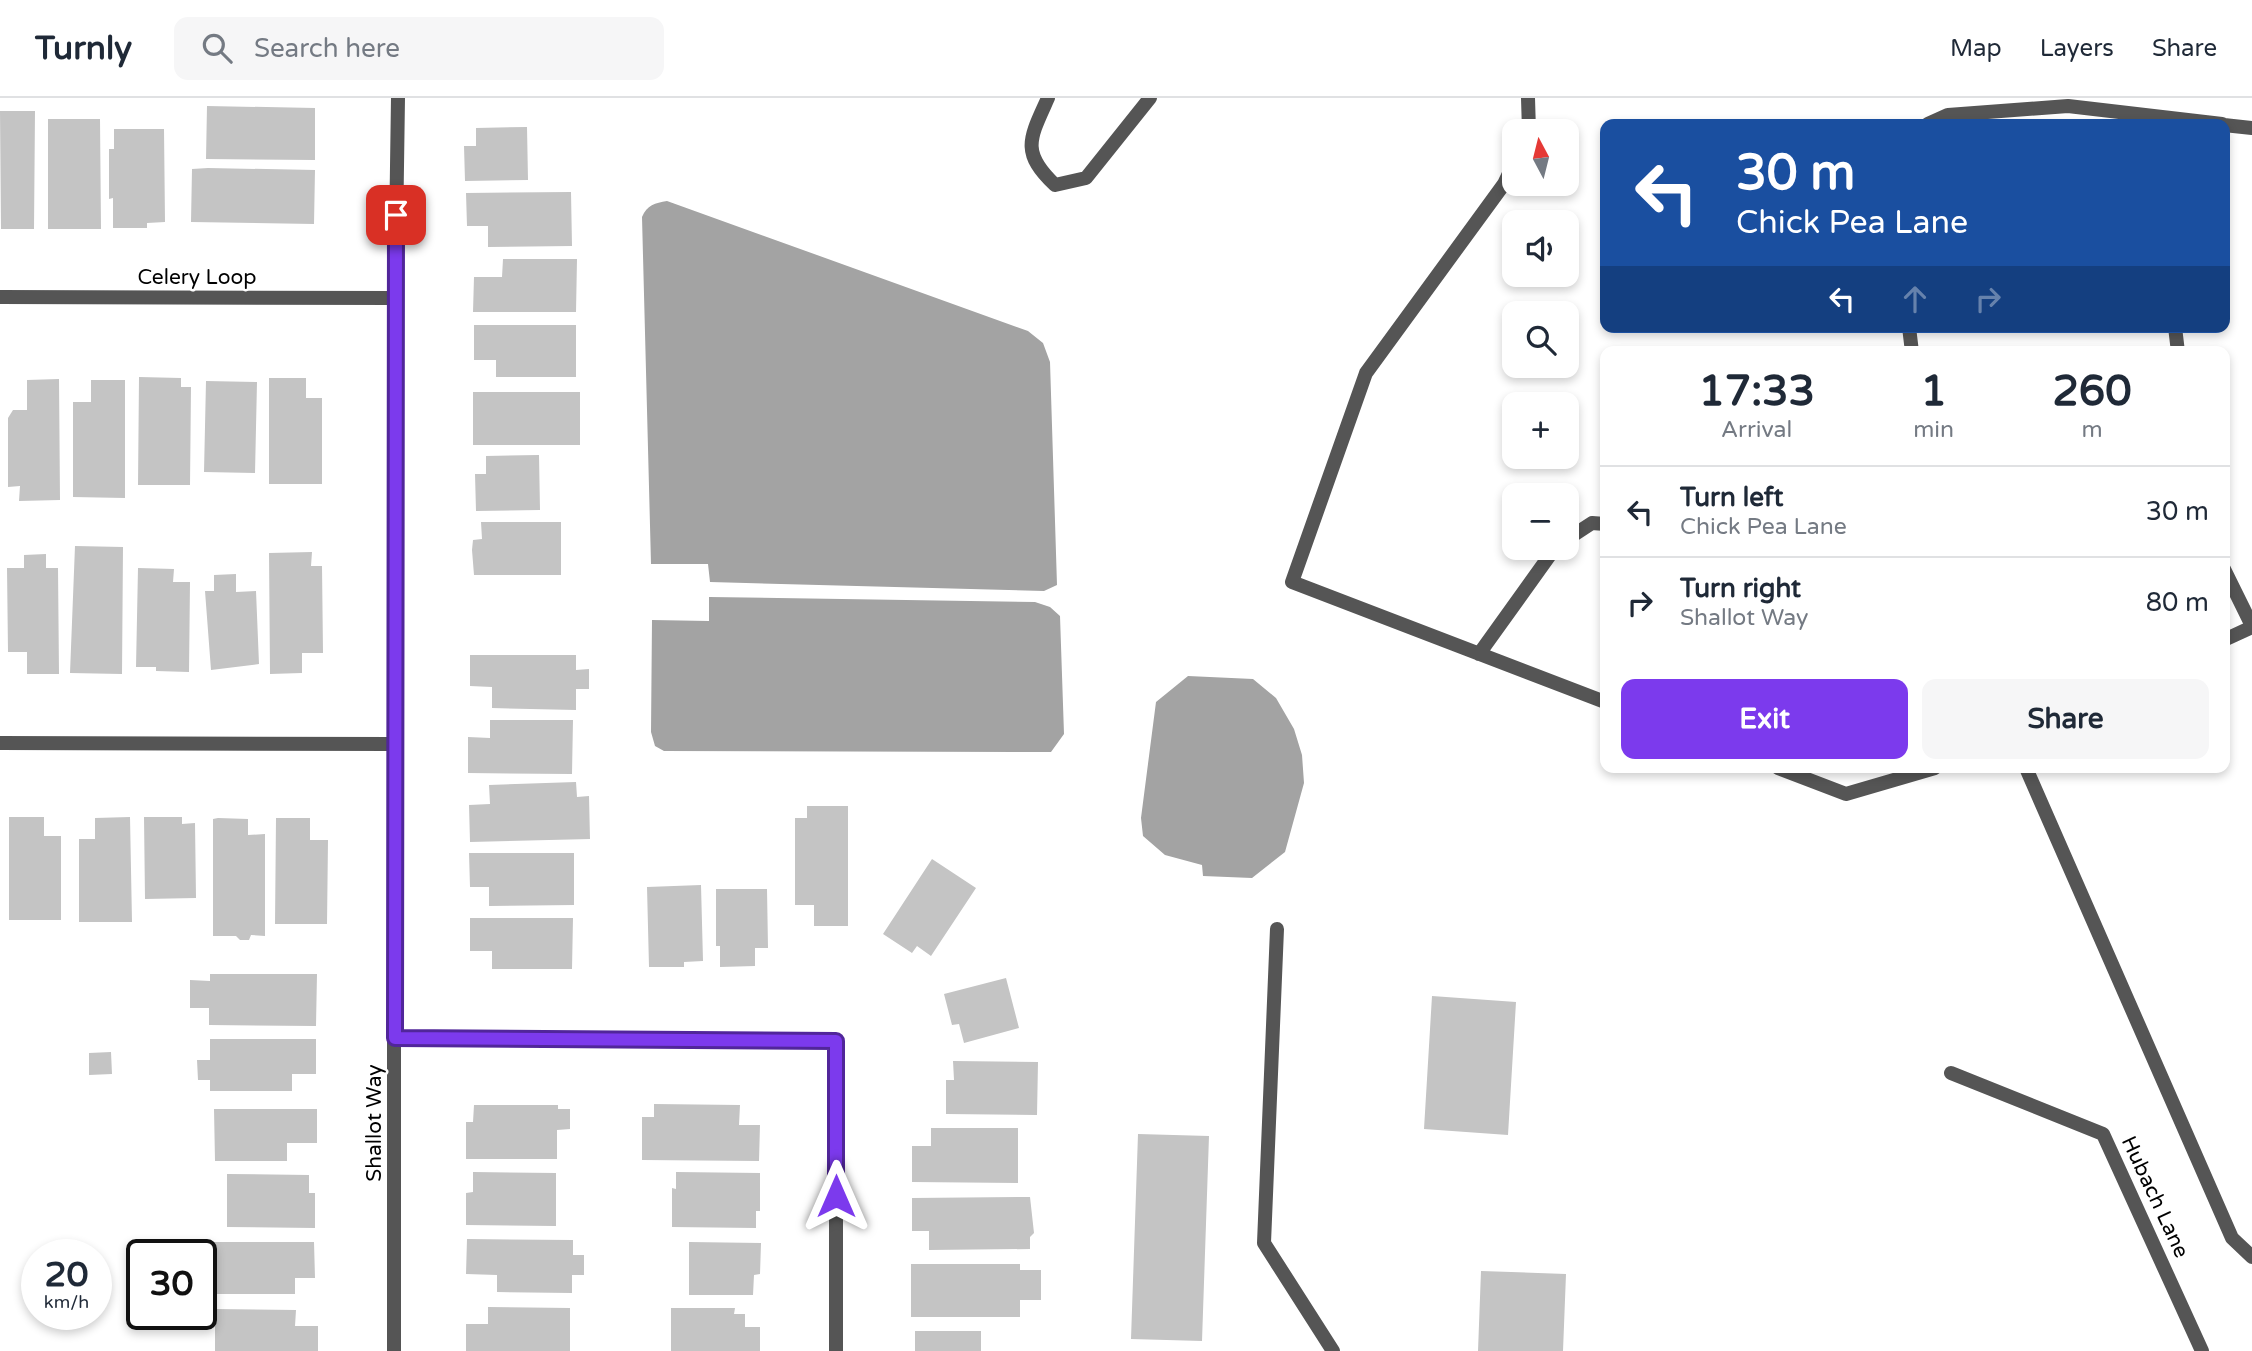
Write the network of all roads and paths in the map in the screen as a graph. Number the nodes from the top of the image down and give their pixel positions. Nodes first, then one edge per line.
1 (398, 98) edge
2 (1048, 98) edge
3 (1150, 98) edge
4 (1528, 98) edge
5 (1529, 119) edge
6 (1940, 119) edge
7 (2161, 119) edge
8 (2230, 125) edge
9 (2252, 128) edge
10 (1502, 187) edge
11 (0, 297) edge
12 (395, 298) junction
13 (1600, 524) edge
14 (1579, 532) edge
15 (1546, 560) edge
16 (2230, 581) edge
17 (2252, 627) edge
18 (2230, 637) edge
19 (1479, 654) junction
20 (1600, 700) edge
21 (0, 743) edge
22 (394, 744) junction
23 (1791, 773) edge
24 (1918, 773) edge
25 (2028, 773) edge
26 (1276, 929) dead end
27 (395, 1038) junction
28 (1951, 1073) dead end
29 (2252, 1257) edge
30 (394, 1351) edge
31 (836, 1351) edge
32 (1333, 1351) edge
33 (2202, 1351) edge

1 - 12 street, Shallot Way
2 - 3 street
4 - 5 street
6 - 7 street
8 - 9 street
10 - 19 street
11 - 12 street, Celery Loop
12 - 22 street, Shallot Way
13 - 14 street
15 - 19 street
16 - 17 street
17 - 18 street
19 - 20 street
21 - 22 street
22 - 27 street, Shallot Way
23 - 24 street
25 - 29 street
26 - 32 street
27 - 30 street, Shallot Way
27 - 31 street
28 - 33 street, Hubach Lane

